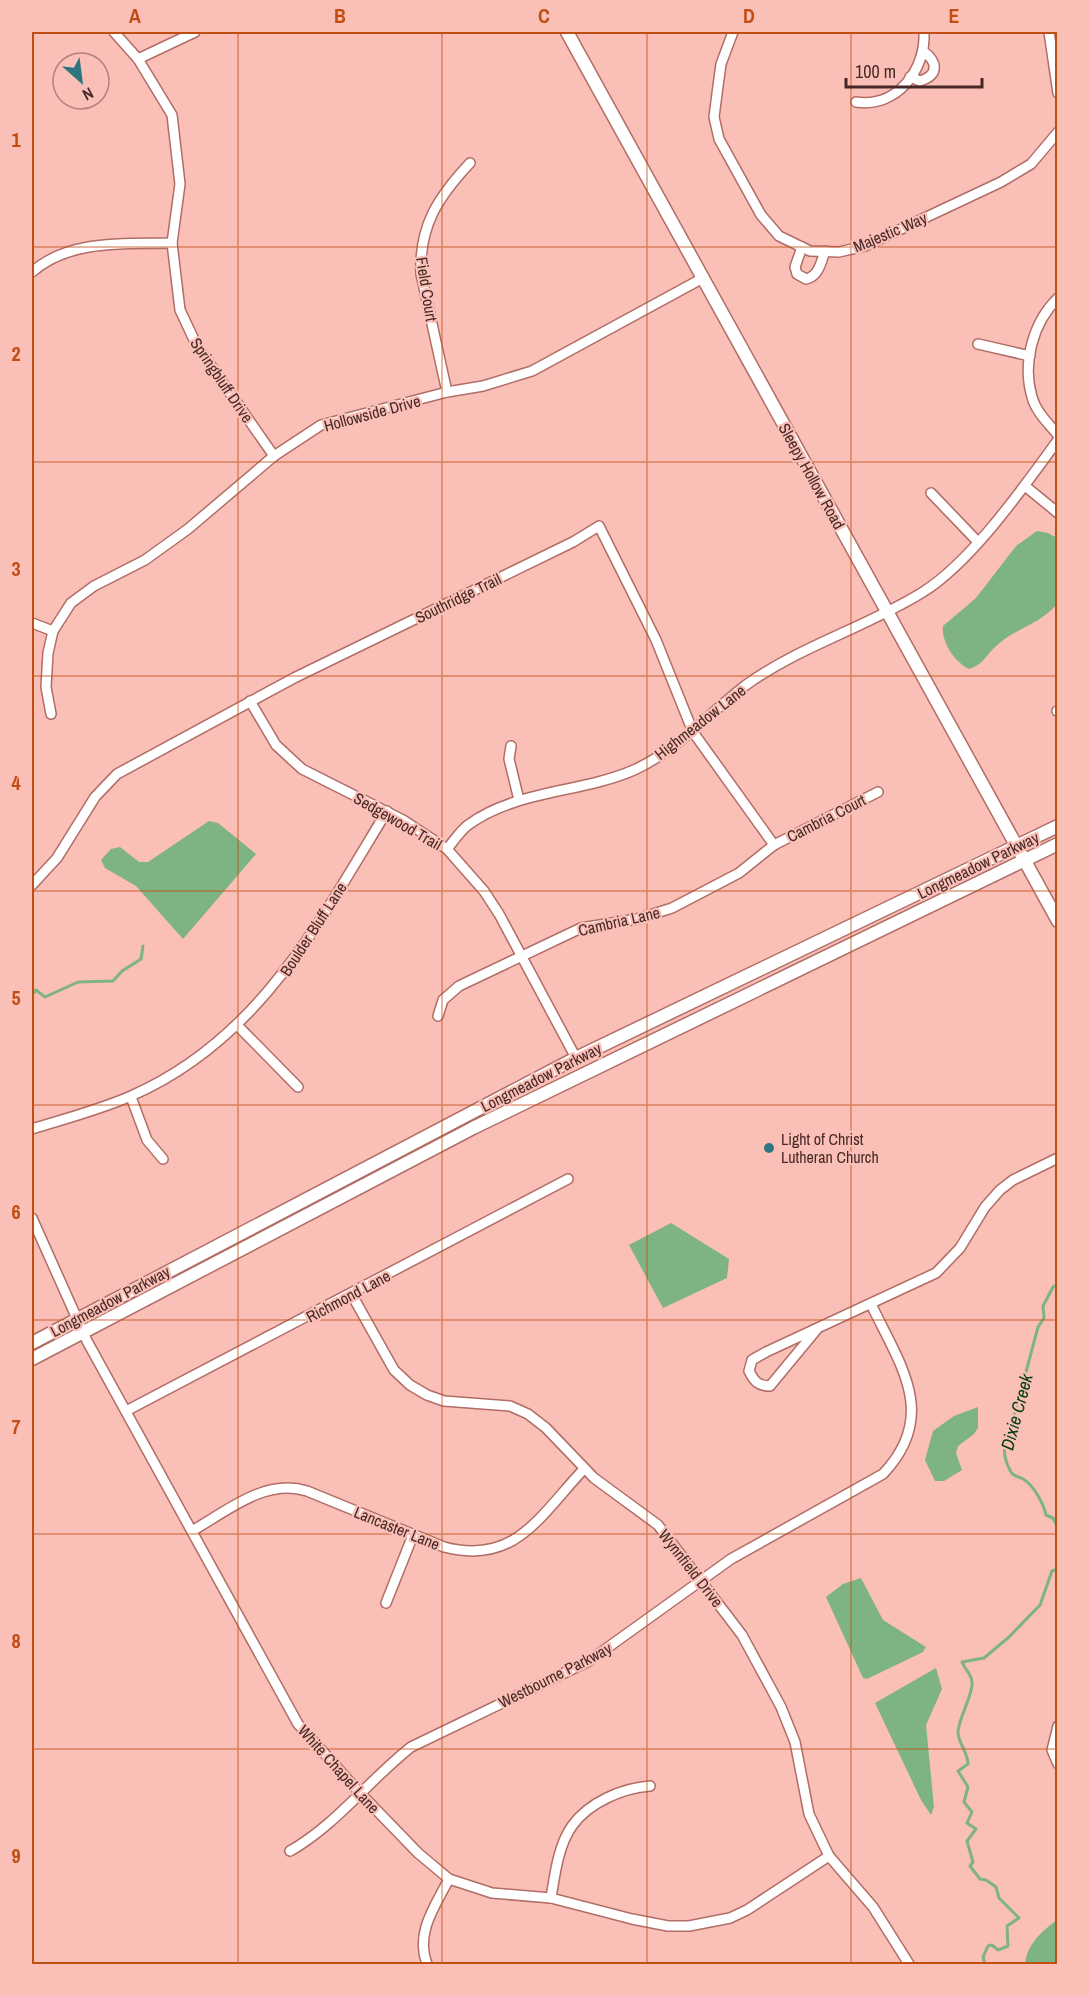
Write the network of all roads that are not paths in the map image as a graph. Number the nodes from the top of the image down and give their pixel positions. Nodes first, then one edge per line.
1 (114, 32) edge
2 (195, 32) edge
3 (567, 32) edge
4 (733, 32) edge
5 (924, 32) edge
6 (1049, 32) edge
7 (923, 51) junction
8 (138, 59) junction
9 (910, 77) junction
10 (1058, 93) edge
11 (856, 102) dead end
12 (1056, 135) edge
13 (470, 163) dead end
14 (172, 243) junction
15 (802, 247) junction
16 (825, 251) junction
17 (32, 272) edge
18 (703, 278) junction
19 (1058, 298) edge
20 (978, 344) dead end
21 (1030, 356) junction
22 (447, 392) junction
23 (1058, 435) edge
24 (1058, 440) edge
25 (274, 456) junction
26 (1025, 486) junction
27 (931, 493) dead end
28 (1058, 513) edge
29 (977, 541) junction
30 (888, 613) junction
31 (32, 623) edge
32 (52, 631) junction
33 (250, 701) junction
34 (51, 714) dead end
35 (693, 732) junction
36 (511, 746) dead end
37 (878, 792) dead end
38 (519, 800) junction
39 (387, 812) junction
40 (1058, 826) edge
41 (1058, 844) edge
42 (774, 845) junction
43 (1017, 846) junction
44 (447, 849) junction
45 (1025, 860) junction
46 (32, 885) edge
47 (1058, 921) edge
48 (522, 955) junction
49 (438, 1016) dead end
50 (237, 1025) junction
51 (576, 1058) junction
52 (298, 1087) dead end
53 (130, 1096) junction
54 (32, 1129) edge
55 (1058, 1158) edge
56 (163, 1159) dead end
57 (568, 1179) dead end
58 (32, 1218) edge
59 (352, 1295) junction
60 (871, 1304) junction
61 (76, 1319) junction
62 (818, 1328) junction
63 (83, 1332) junction
64 (32, 1342) edge
65 (32, 1359) edge
66 (126, 1411) junction
67 (584, 1469) junction
68 (192, 1531) junction
69 (413, 1535) junction
70 (702, 1580) junction
71 (386, 1603) dead end
72 (1058, 1726) edge
73 (1058, 1764) edge
74 (650, 1786) dead end
75 (359, 1792) junction
76 (290, 1851) dead end
77 (829, 1856) junction
78 (449, 1880) junction
79 (551, 1898) junction
80 (427, 1965) edge
81 (909, 1965) edge

1 - 8 street, Springbluff Drive
2 - 8 street
3 - 18 street, Sleepy Hollow Road
4 - 15 street, Majestic Way
5 - 7 street
6 - 10 street
7 - 9 street
7 - 9 street
8 - 14 street, Springbluff Drive
9 - 11 street
12 - 16 street, Majestic Way
13 - 22 street, Field Court
14 - 17 street
14 - 25 street, Springbluff Drive
15 - 16 street, Majestic Way
15 - 16 street
18 - 22 street, Hollowside Drive
18 - 30 street, Sleepy Hollow Road
19 - 21 street
20 - 21 street
21 - 23 street
22 - 25 street, Hollowside Drive
24 - 26 street
25 - 32 street, Hollowside Drive
26 - 28 street
26 - 29 street, Highmeadow Lane
27 - 29 street
29 - 30 street, Highmeadow Lane
30 - 35 street, Highmeadow Lane
30 - 43 street, Sleepy Hollow Road
31 - 32 street
32 - 34 street
33 - 35 street, Southridge Trail
33 - 39 street, Sedgewood Trail
33 - 46 street, Southridge Trail
35 - 38 street, Highmeadow Lane
35 - 42 street, Southridge Trail
36 - 38 street
37 - 42 street, Cambria Court
38 - 44 street, Highmeadow Lane
39 - 44 street, Sedgewood Trail
39 - 50 street, Boulder Bluff Lane
40 - 43 street, Longmeadow Parkway
41 - 45 street, Longmeadow Parkway
42 - 48 street, Cambria Lane
43 - 45 street, Sleepy Hollow Road
43 - 51 street, Longmeadow Parkway
44 - 48 street, Sedgewood Trail
45 - 47 street, Sleepy Hollow Road
45 - 63 street, Longmeadow Parkway
48 - 49 street, Cambria Lane
48 - 51 street, Sedgewood Trail
50 - 52 street
50 - 53 street, Boulder Bluff Lane
51 - 61 street, Longmeadow Parkway
53 - 54 street, Boulder Bluff Lane
53 - 56 street
55 - 60 street
57 - 59 street, Richmond Lane
58 - 61 street, White Chapel Lane
59 - 66 street, Richmond Lane
59 - 67 street, Wynnfield Drive
60 - 62 street
60 - 70 street, Westbourne Parkway
61 - 63 street, White Chapel Lane
61 - 64 street, Longmeadow Parkway
62 - 62 street
63 - 65 street, Longmeadow Parkway
63 - 66 street, White Chapel Lane
66 - 68 street, White Chapel Lane
67 - 69 street, Lancaster Lane
67 - 70 street, Wynnfield Drive
68 - 69 street, Lancaster Lane
68 - 75 street, White Chapel Lane
69 - 71 street
70 - 75 street, Westbourne Parkway
70 - 77 street, Wynnfield Drive
72 - 73 street
74 - 79 street
75 - 76 street, Westbourne Parkway
75 - 78 street, White Chapel Lane
77 - 79 street, White Chapel Lane
77 - 81 street, Wynnfield Drive
78 - 79 street, White Chapel Lane
78 - 80 street

